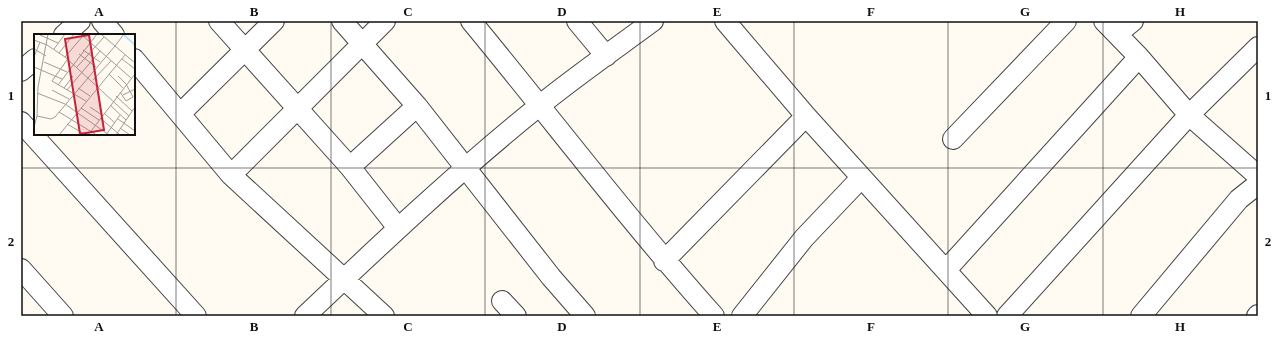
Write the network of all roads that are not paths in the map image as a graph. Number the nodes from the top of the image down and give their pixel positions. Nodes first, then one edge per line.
1 (80, 21) edge
2 (102, 21) edge
3 (219, 21) edge
4 (274, 21) edge
5 (342, 21) edge
6 (385, 21) edge
7 (471, 21) edge
8 (577, 21) edge
9 (653, 21) edge
10 (725, 21) edge
11 (1066, 21) edge
12 (1134, 21) edge
13 (1110, 28) edge
14 (65, 34) edge
15 (113, 34) edge
16 (362, 44) junction
17 (1258, 47) edge
18 (244, 50) junction
19 (606, 56) junction
20 (1139, 57) junction
21 (34, 60) edge
22 (135, 60) edge
23 (21, 71) edge
24 (540, 105) junction
25 (417, 106) junction
26 (297, 109) junction
27 (180, 114) junction
28 (1190, 115) junction
29 (806, 116) junction
30 (21, 122) edge
31 (953, 139) dead end
32 (466, 166) junction
33 (350, 167) junction
34 (231, 174) junction
35 (1258, 176) edge
36 (861, 178) junction
37 (1258, 184) edge
38 (398, 228) junction
39 (664, 261) junction
40 (21, 269) edge
41 (946, 270) junction
42 (344, 279) junction
43 (502, 301) dead end
44 (63, 316) edge
45 (196, 316) edge
46 (305, 316) edge
47 (384, 316) edge
48 (516, 316) edge
49 (585, 316) edge
50 (714, 316) edge
51 (742, 316) edge
52 (987, 316) edge
53 (1007, 316) edge
54 (1141, 316) edge

1 - 14 street
2 - 15 street
3 - 18 street
4 - 18 street
5 - 16 street
6 - 16 street
7 - 24 street
8 - 19 street
9 - 19 street
10 - 29 street
11 - 31 street
12 - 13 street
13 - 20 street
16 - 25 street
16 - 26 street
17 - 28 street
18 - 26 street
18 - 27 street
19 - 24 street
20 - 28 street
20 - 41 street
21 - 23 street
22 - 27 street
24 - 32 street
24 - 39 street
25 - 32 street
25 - 33 street
26 - 33 street
26 - 34 street
27 - 34 street
28 - 35 street
28 - 53 street
29 - 36 street
29 - 39 street
30 - 45 street
32 - 38 street
32 - 49 street
33 - 38 street
34 - 42 street
36 - 41 street
36 - 51 street
37 - 54 street
38 - 42 street
39 - 50 street
40 - 44 street
41 - 52 street
42 - 46 street
42 - 47 street
43 - 48 street

